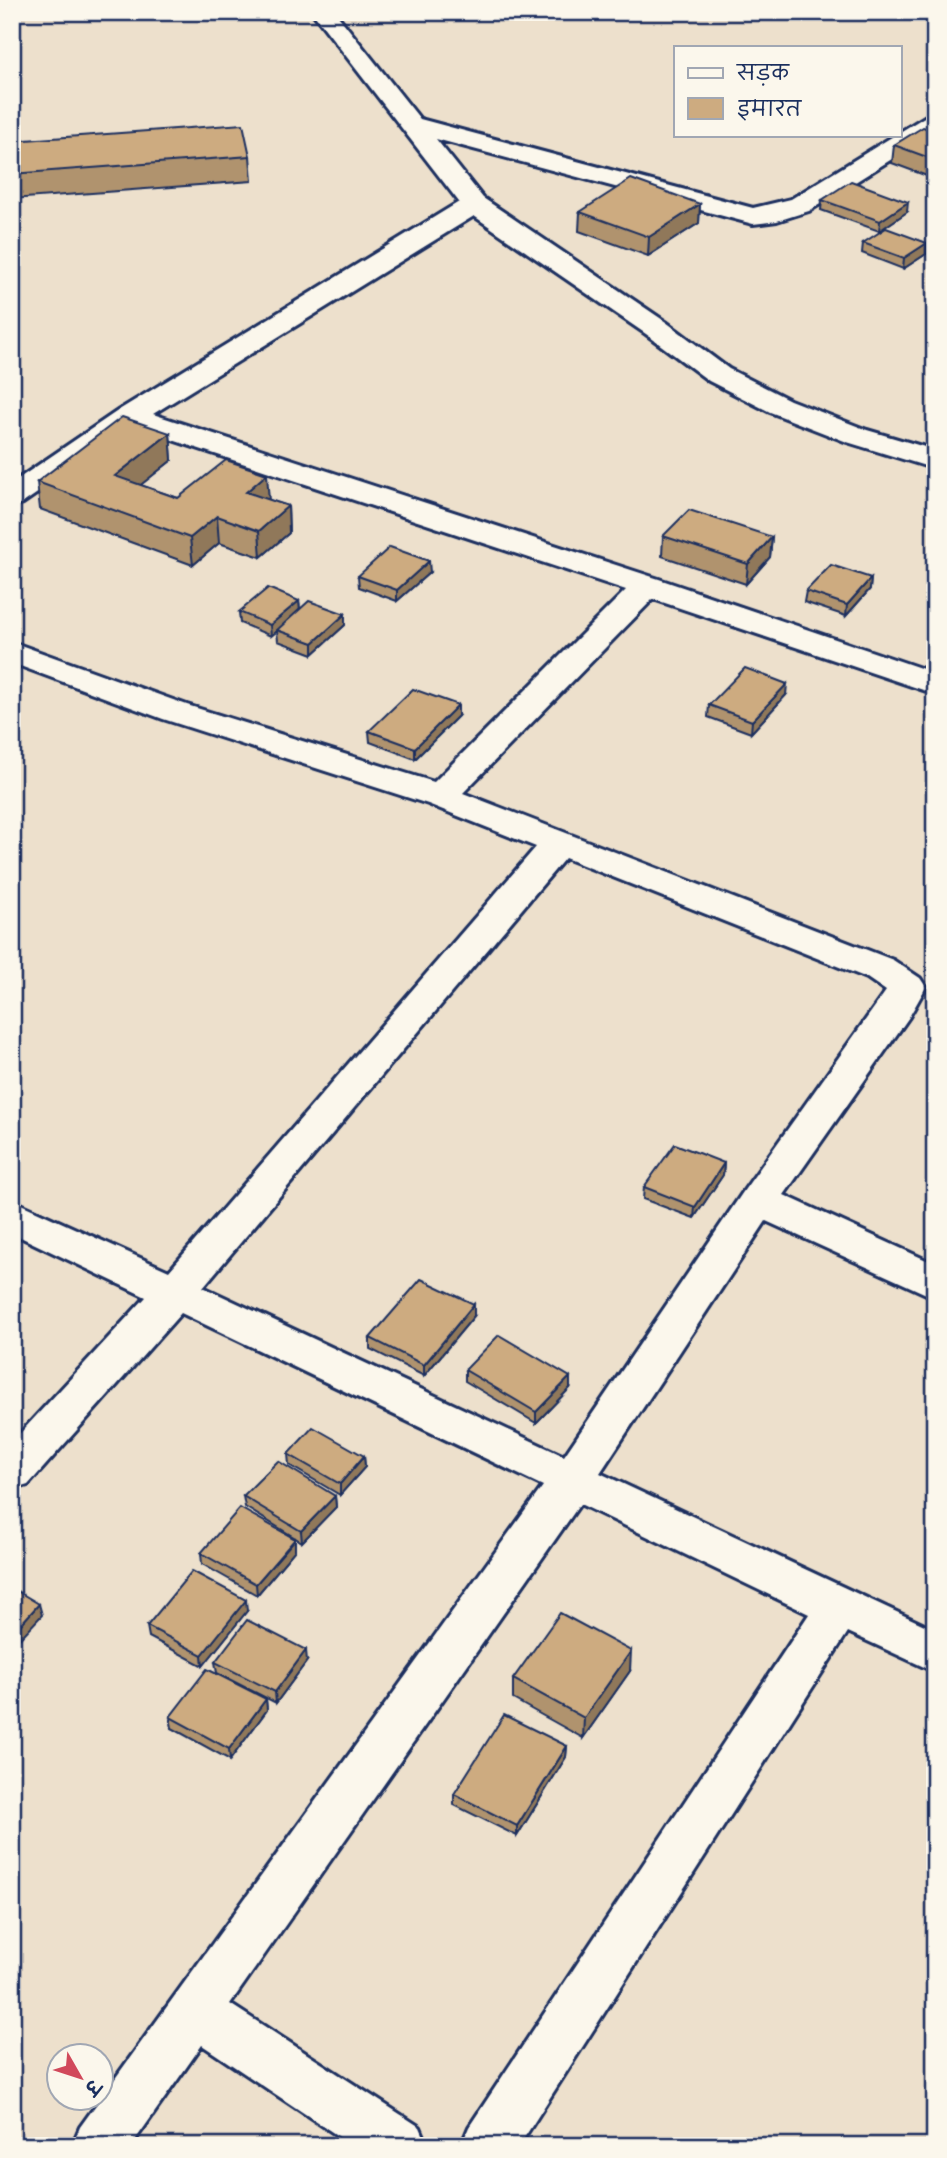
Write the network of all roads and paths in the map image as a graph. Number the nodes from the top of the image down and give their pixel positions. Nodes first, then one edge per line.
1 (324, 12) edge
2 (935, 121) edge
3 (413, 125) junction
4 (474, 204) junction
5 (129, 416) junction
6 (935, 460) edge
7 (12, 497) edge
8 (648, 586) junction
9 (12, 652) edge
10 (935, 684) edge
11 (440, 796) junction
12 (560, 842) junction
13 (921, 992) edge
14 (760, 1200) junction
15 (12, 1215) edge
16 (935, 1282) edge
17 (175, 1292) junction
18 (12, 1472) edge
19 (572, 1480) junction
20 (839, 1606) junction
21 (935, 1652) edge
22 (195, 2011) junction
23 (99, 2146) edge
24 (401, 2146) edge
25 (488, 2146) edge

1 - 3 street
2 - 3 street
3 - 4 street
4 - 5 street
4 - 6 street
5 - 7 street
5 - 8 street
8 - 10 street
8 - 11 street
9 - 11 street
11 - 12 street
12 - 13 street
12 - 17 street
13 - 14 street
14 - 16 street
14 - 19 street
15 - 17 street
17 - 18 street
17 - 19 street
19 - 20 street
19 - 22 street
20 - 21 street
20 - 25 street
22 - 23 street
22 - 24 street

